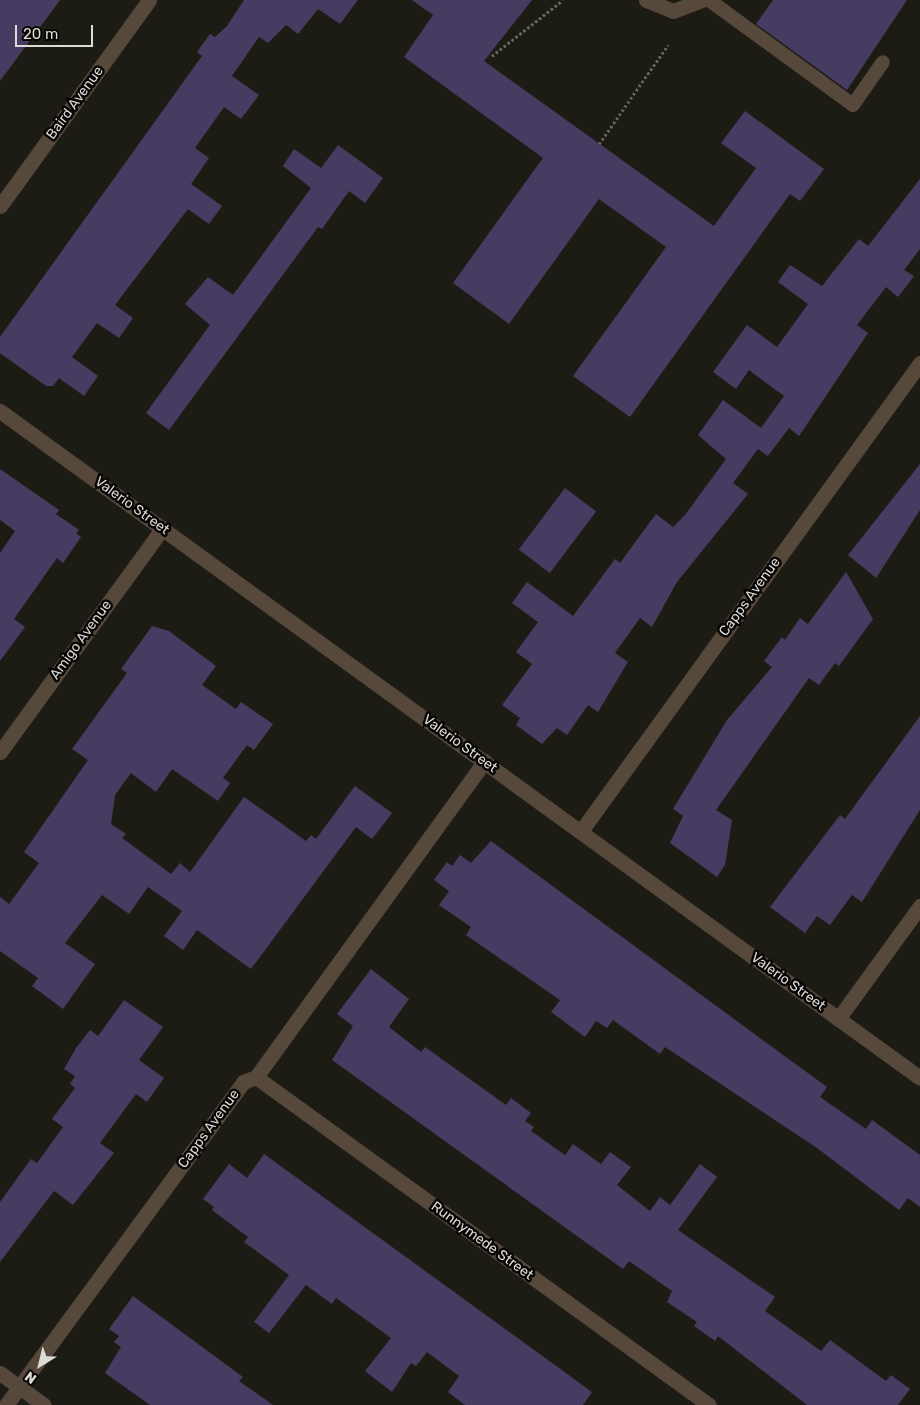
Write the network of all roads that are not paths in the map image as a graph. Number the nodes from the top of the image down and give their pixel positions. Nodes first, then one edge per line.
1 (149, 0) edge
2 (646, 0) edge
3 (702, 0) edge
4 (708, 0) edge
5 (883, 62) dead end
6 (0, 206) edge
7 (920, 363) edge
8 (0, 411) edge
9 (163, 528) junction
10 (0, 752) edge
11 (485, 761) junction
12 (581, 831) junction
13 (920, 906) edge
14 (838, 1019) junction
15 (256, 1077) junction
16 (920, 1078) edge
17 (0, 1373) edge
18 (19, 1387) junction
19 (6, 1405) edge
20 (44, 1405) edge
21 (709, 1405) edge

1 - 6 street, Baird Avenue
2 - 3 street
4 - 5 lane
7 - 12 street, Capps Avenue
8 - 9 street, Valerio Street
9 - 10 street, Amigo Avenue
9 - 11 street, Valerio Street
11 - 12 street, Valerio Street
11 - 15 street, Capps Avenue
12 - 14 street, Valerio Street
13 - 14 street
14 - 16 street, Valerio Street
15 - 18 street, Capps Avenue
15 - 21 street, Runnymede Street
17 - 18 street
18 - 19 street, Capps Avenue
18 - 20 street

